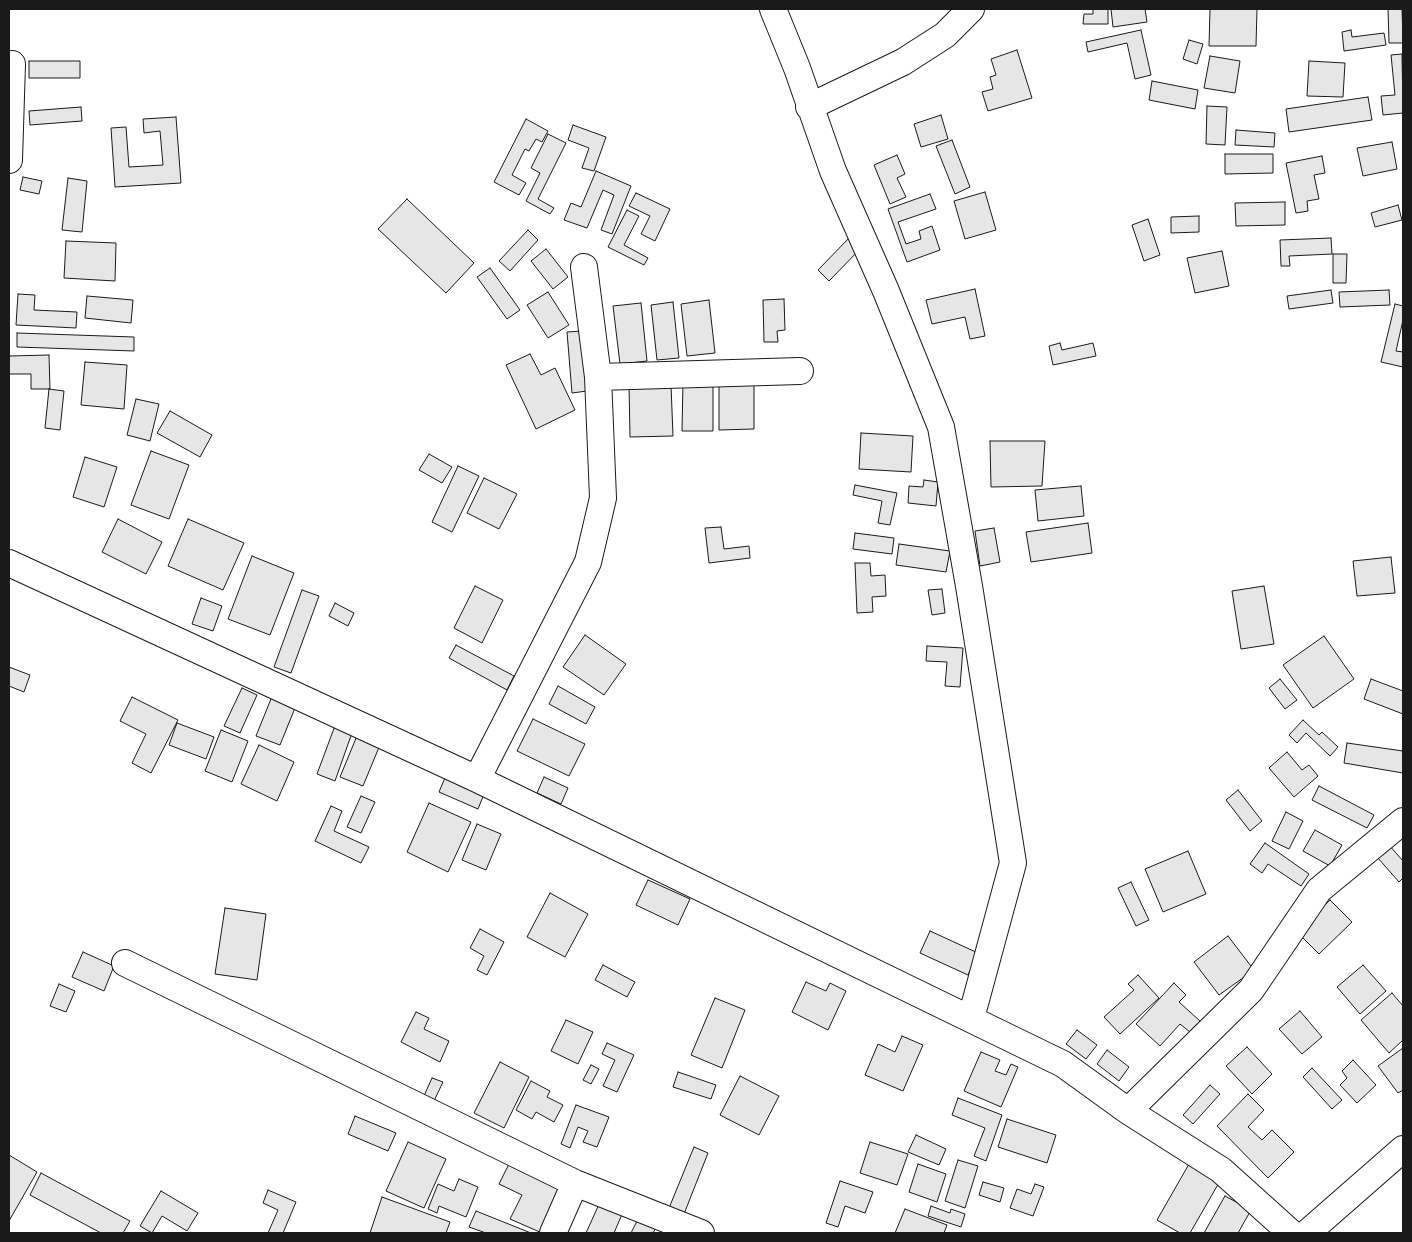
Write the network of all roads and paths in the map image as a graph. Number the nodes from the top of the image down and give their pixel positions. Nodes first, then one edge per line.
1 (773, 9) edge
2 (971, 9) edge
3 (12, 64) dead end
4 (809, 107) junction
5 (9, 160) edge
6 (584, 268) dead end
7 (800, 371) dead end
8 (598, 377) junction
9 (9, 563) edge
10 (477, 779) junction
11 (1403, 821) edge
12 (125, 963) dead end
13 (972, 1018) junction
14 (1128, 1111) junction
15 (1403, 1149) edge
16 (575, 1183) junction
17 (553, 1233) edge
18 (701, 1233) edge
19 (1291, 1233) edge
20 (1307, 1233) edge

1 - 4 street
2 - 4 street
3 - 5 street
4 - 13 street
6 - 8 street
7 - 8 street
8 - 10 street
9 - 10 street
10 - 13 street
11 - 14 street
12 - 16 street
13 - 14 street
14 - 19 street
15 - 20 street
16 - 17 street
16 - 18 street

